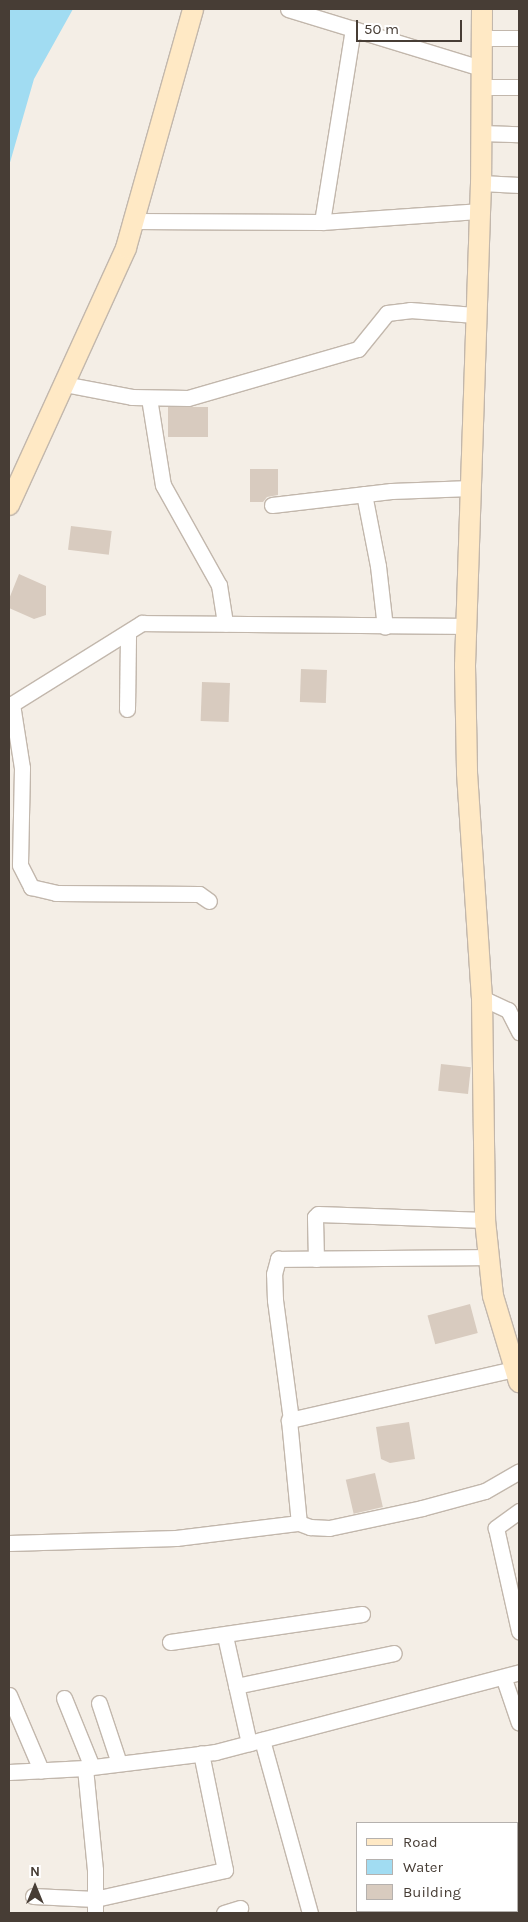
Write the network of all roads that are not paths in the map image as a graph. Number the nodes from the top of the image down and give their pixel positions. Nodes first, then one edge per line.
1 (193, 9) edge
2 (288, 9) edge
3 (482, 9) edge
4 (353, 28) junction
5 (482, 38) junction
6 (519, 38) edge
7 (482, 68) junction
8 (481, 87) junction
9 (519, 87) edge
10 (481, 132) junction
11 (519, 134) edge
12 (480, 183) junction
13 (519, 185) edge
14 (478, 212) junction
15 (134, 221) junction
16 (322, 222) junction
17 (475, 315) junction
18 (64, 384) junction
19 (149, 398) junction
20 (471, 488) junction
21 (364, 494) junction
22 (9, 505) edge
23 (272, 505) dead end
24 (225, 624) junction
25 (385, 626) junction
26 (466, 626) junction
27 (128, 633) junction
28 (10, 705) edge
29 (127, 709) dead end
30 (210, 901) dead end
31 (482, 998) junction
32 (519, 1032) edge
33 (485, 1220) junction
34 (488, 1257) junction
35 (316, 1259) junction
36 (513, 1339) edge
37 (517, 1376) edge
38 (291, 1420) junction
39 (519, 1471) edge
40 (519, 1511) edge
41 (299, 1523) junction
42 (9, 1543) edge
43 (362, 1614) dead end
44 (519, 1631) edge
45 (225, 1636) junction
46 (170, 1642) dead end
47 (394, 1653) dead end
48 (519, 1672) edge
49 (504, 1679) junction
50 (236, 1686) junction
51 (9, 1695) edge
52 (64, 1698) dead end
53 (99, 1703) dead end
54 (519, 1724) edge
55 (255, 1742) junction
56 (201, 1753) junction
57 (120, 1764) junction
58 (89, 1767) junction
59 (41, 1770) junction
60 (9, 1772) edge
61 (33, 1896) dead end
62 (95, 1906) edge
63 (240, 1908) dead end
64 (224, 1913) edge
65 (310, 1913) edge

1 - 15 main road
2 - 4 street
3 - 5 main road
4 - 7 street
4 - 16 street
5 - 6 street
5 - 7 main road
7 - 8 main road
8 - 9 street
8 - 10 main road
10 - 11 street
10 - 12 main road
12 - 13 street
12 - 14 main road
14 - 16 street
14 - 17 main road
15 - 16 street
15 - 18 main road
17 - 19 street
17 - 20 main road
18 - 19 street
18 - 22 main road
19 - 24 street
20 - 21 street
20 - 26 main road
21 - 23 street
21 - 25 street
24 - 25 street
24 - 27 street
25 - 26 street
26 - 31 main road
27 - 28 street
27 - 29 street
28 - 30 street
31 - 32 street
31 - 33 main road
33 - 34 main road
33 - 35 street
34 - 35 street
34 - 36 main road
35 - 38 street
36 - 37 main road
37 - 38 street
38 - 41 street
39 - 41 street
40 - 44 street
41 - 42 street
43 - 45 street
45 - 46 street
45 - 50 street
47 - 50 street
48 - 49 street
49 - 54 street
49 - 55 street
50 - 55 street
51 - 59 street
52 - 58 street
53 - 57 street
55 - 56 street
55 - 65 street
56 - 57 street
56 - 62 street
57 - 58 street
58 - 59 street
58 - 62 street
59 - 60 street
61 - 62 street
63 - 64 street

